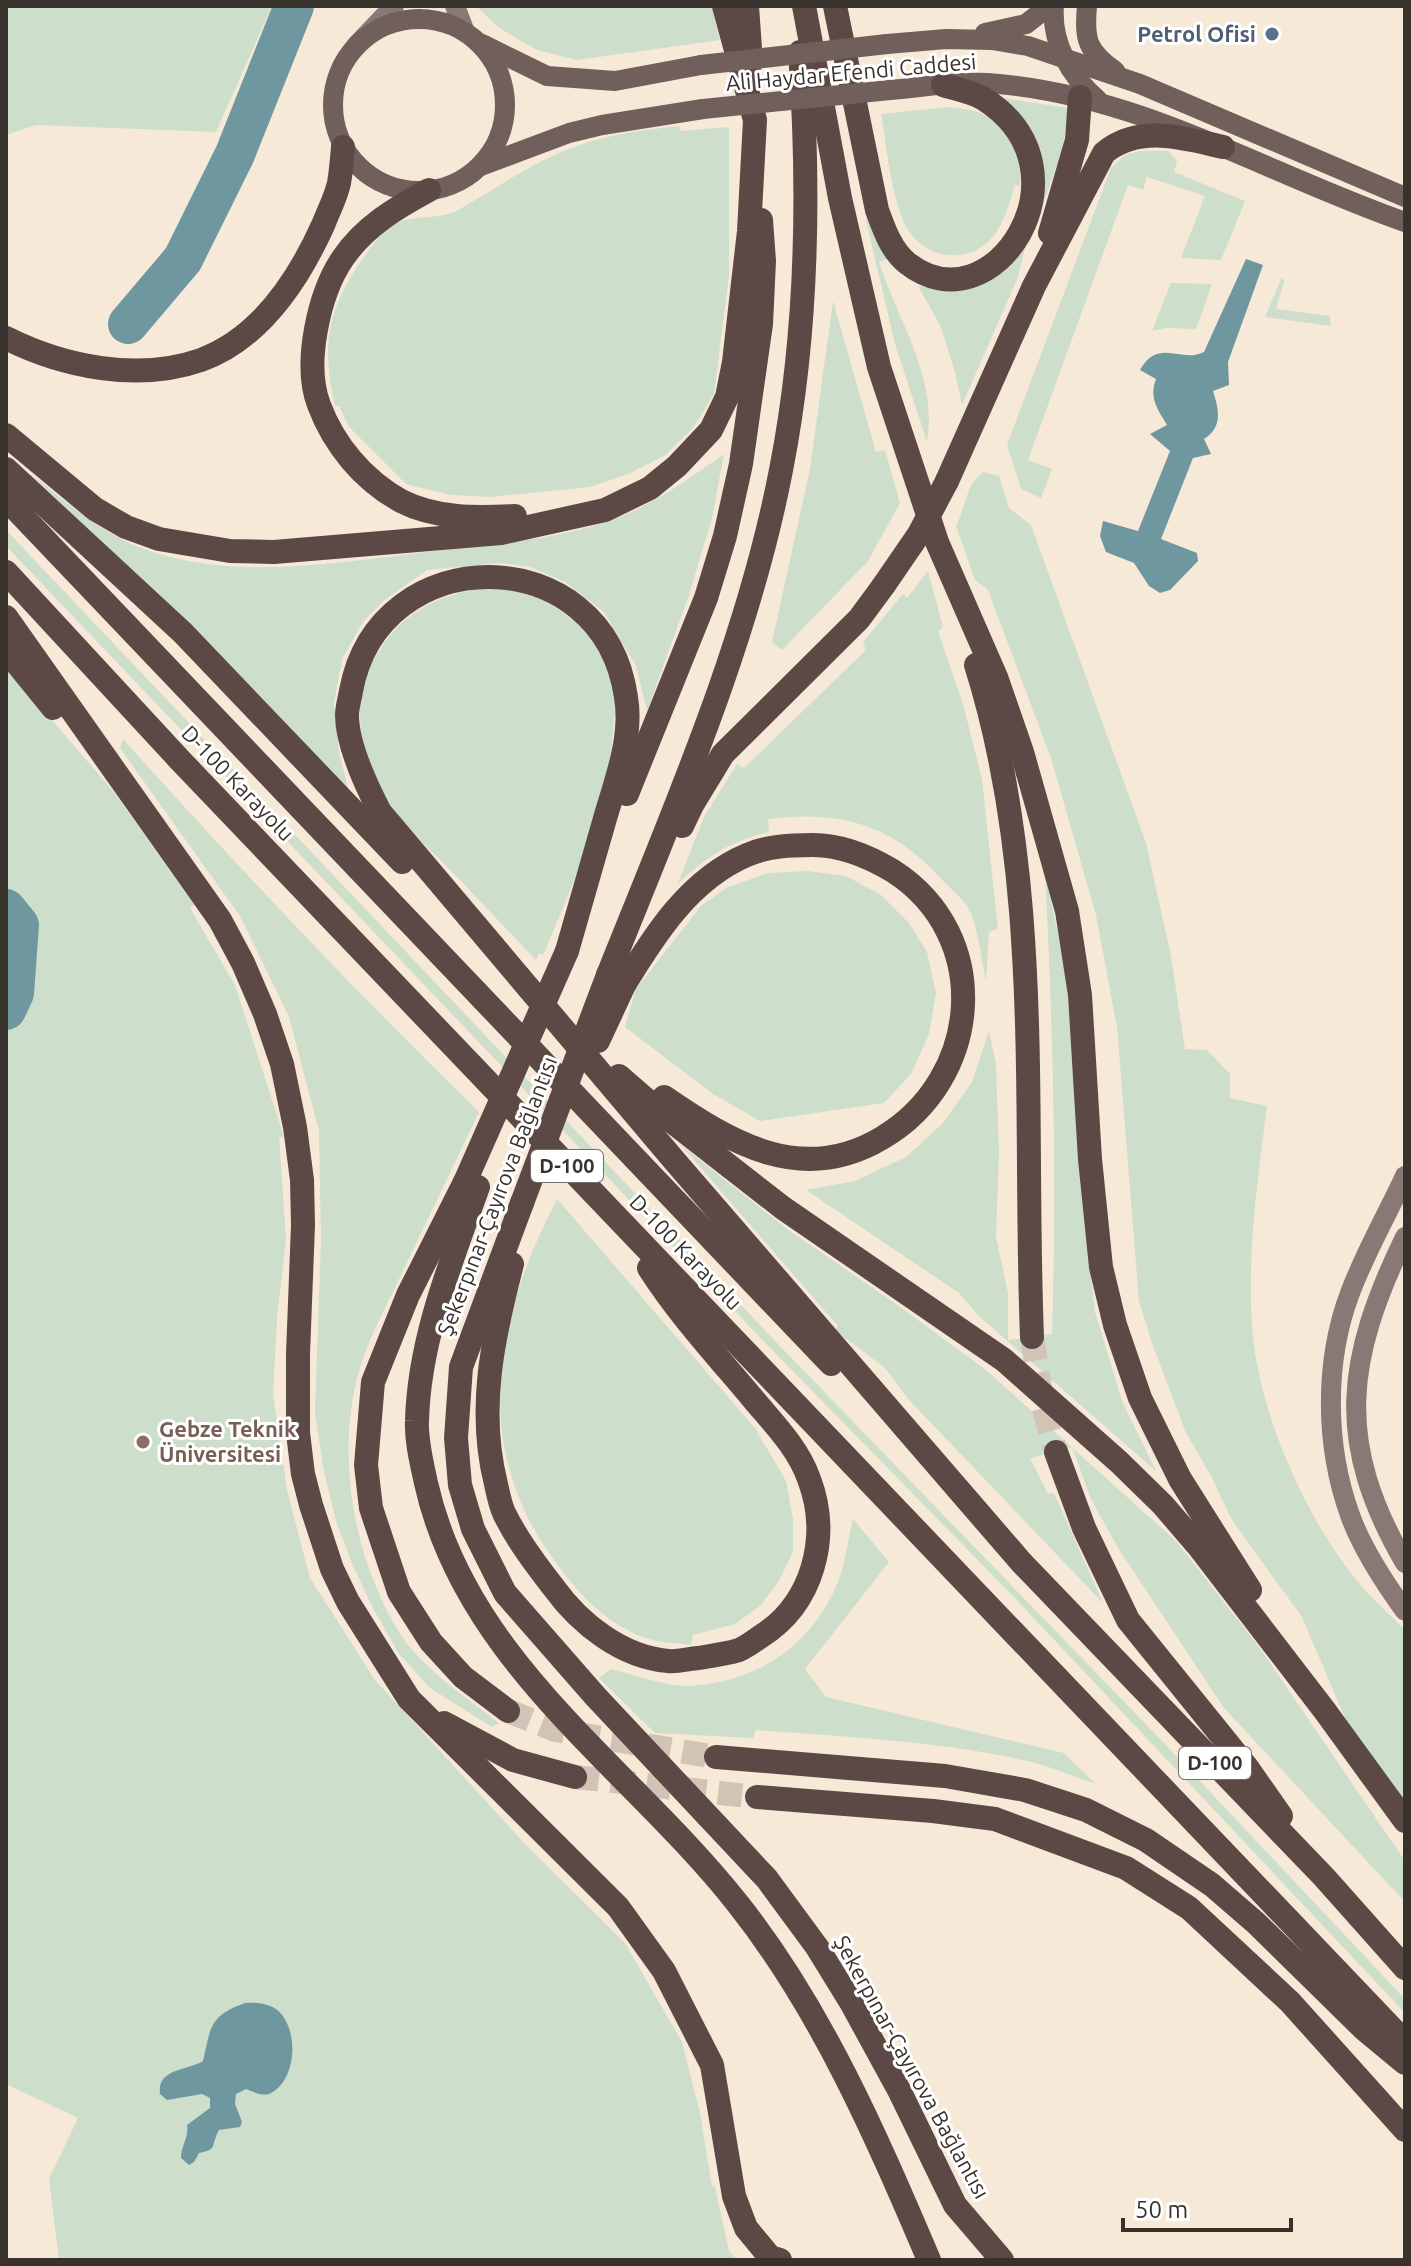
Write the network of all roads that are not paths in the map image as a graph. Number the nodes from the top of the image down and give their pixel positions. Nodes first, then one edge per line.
1 (394, 6) edge
2 (455, 6) edge
3 (724, 6) edge
4 (747, 6) edge
5 (794, 6) edge
6 (804, 6) edge
7 (835, 6) edge
8 (1052, 6) edge
9 (1087, 6) edge
10 (471, 37) junction
11 (946, 39) junction
12 (356, 46) junction
13 (1079, 79) junction
14 (1140, 84) junction
15 (943, 85) junction
16 (755, 120) junction
17 (343, 147) junction
18 (1223, 147) junction
19 (478, 168) junction
20 (429, 190) junction
21 (1405, 197) edge
22 (1405, 222) edge
23 (1034, 286) junction
24 (6, 338) edge
25 (6, 435) edge
26 (6, 469) edge
27 (6, 499) edge
28 (605, 510) junction
29 (937, 542) junction
30 (6, 572) edge
31 (6, 617) edge
32 (6, 650) edge
33 (189, 874) junction
34 (567, 951) junction
35 (616, 980) junction
36 (563, 1028) junction
37 (1405, 1176) edge
38 (472, 1184) junction
39 (522, 1203) junction
40 (607, 1208) junction
41 (1405, 1237) edge
42 (1400, 1262) edge
43 (1032, 1337) tunnel mouth
44 (1056, 1452) tunnel mouth
45 (1367, 1478) junction
46 (1341, 1483) junction
47 (1385, 1529) junction
48 (1361, 1540) junction
49 (1021, 1562) junction
50 (1405, 1563) edge
51 (1405, 1611) edge
52 (409, 1699) junction
53 (508, 1711) tunnel mouth
54 (1325, 1711) junction
55 (1132, 1756) joint
56 (716, 1757) tunnel mouth
57 (575, 1777) tunnel mouth
58 (757, 1797) tunnel mouth
59 (1405, 1821) edge
60 (1324, 1877) junction
61 (1405, 1968) edge
62 (1405, 2042) edge
63 (1405, 2063) edge
64 (1405, 2130) edge
65 (780, 2260) edge
66 (929, 2260) edge
67 (1002, 2260) edge

1 - 12 street
2 - 10 street
3 - 16 highway
4 - 16 highway, Şekerpınar-Çayırova Bağlantısı
5 - 35 highway, Şekerpınar-Çayırova Bağlantısı
6 - 29 highway
7 - 15 highway
8 - 11 main road
8 - 13 main road
9 - 13 main road
9 - 14 main road
10 - 11 main road, Ali Haydar Efendi Caddesi, bridge
10 - 12 main road
10 - 19 main road
11 - 13 main road, Ali Haydar Efendi Caddesi
12 - 17 main road
13 - 14 main road, Ali Haydar Efendi Caddesi
13 - 15 main road, Ali Haydar Efendi Caddesi
13 - 18 main road, Ali Haydar Efendi Caddesi
13 - 23 highway
14 - 21 main road, Ali Haydar Efendi Caddesi
15 - 19 main road, Ali Haydar Efendi Caddesi, bridge
16 - 28 highway
16 - 34 highway, Şekerpınar-Çayırova Bağlantısı
17 - 20 main road
17 - 24 highway
18 - 22 main road, Ali Haydar Efendi Caddesi
18 - 23 highway
19 - 20 main road
20 - 28 highway
23 - 35 highway, bridge
25 - 28 highway
26 - 36 highway
27 - 49 highway, D-100 Karayolu / D-100
29 - 43 highway
29 - 54 highway
30 - 40 highway, D-100 Karayolu / D-100
31 - 33 highway
32 - 33 highway
33 - 52 highway
34 - 36 highway
34 - 38 highway, Şekerpınar-Çayırova Bağlantısı, bridge
35 - 36 highway
35 - 39 highway, Şekerpınar-Çayırova Bağlantısı, bridge
36 - 49 highway
36 - 54 highway
37 - 46 street
38 - 53 highway
38 - 66 highway, Şekerpınar-Çayırova Bağlantısı
39 - 40 highway
39 - 67 highway, Şekerpınar-Çayırova Bağlantısı
40 - 55 highway, D-100 Karayolu / D-100
41 - 42 street
42 - 45 street
44 - 60 highway
45 - 46 street
45 - 47 street
46 - 48 street
47 - 48 street
47 - 50 street
48 - 51 street
49 - 60 highway, D-100
52 - 57 highway
52 - 65 highway
54 - 59 highway
55 - 62 highway, D-100 / D-100
56 - 63 highway
58 - 64 highway
60 - 61 highway, D-100

